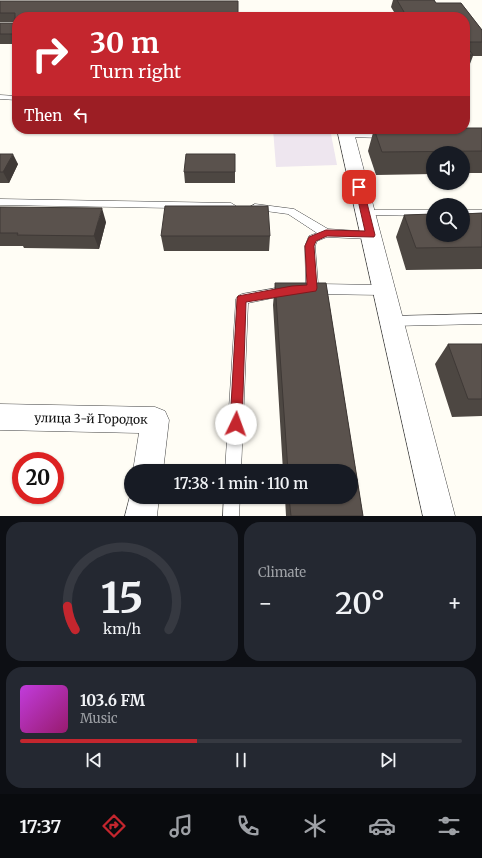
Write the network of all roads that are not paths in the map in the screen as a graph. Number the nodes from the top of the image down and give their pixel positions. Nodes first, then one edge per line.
1 (0, 97) edge
2 (12, 98) edge
3 (346, 134) edge
4 (381, 134) edge
5 (399, 135) edge
6 (0, 202) edge
7 (470, 213) edge
8 (482, 213) edge
9 (426, 214) edge
10 (368, 224) junction
11 (326, 233) junction
12 (312, 288) junction
13 (384, 290) junction
14 (482, 319) edge
15 (391, 321) junction
16 (0, 417) edge
17 (149, 464) edge
18 (233, 464) edge
19 (143, 504) edge
20 (232, 504) edge
21 (141, 516) edge
22 (231, 516) edge
23 (438, 516) edge

1 - 2 lane
3 - 10 street
4 - 5 lane
6 - 11 lane
7 - 8 lane
9 - 10 lane
10 - 11 lane
10 - 13 street
11 - 12 lane
12 - 13 lane
12 - 18 lane
13 - 15 street
14 - 15 lane
15 - 23 street
16 - 17 street, улица 3-й Городок
19 - 21 street
20 - 22 lane

